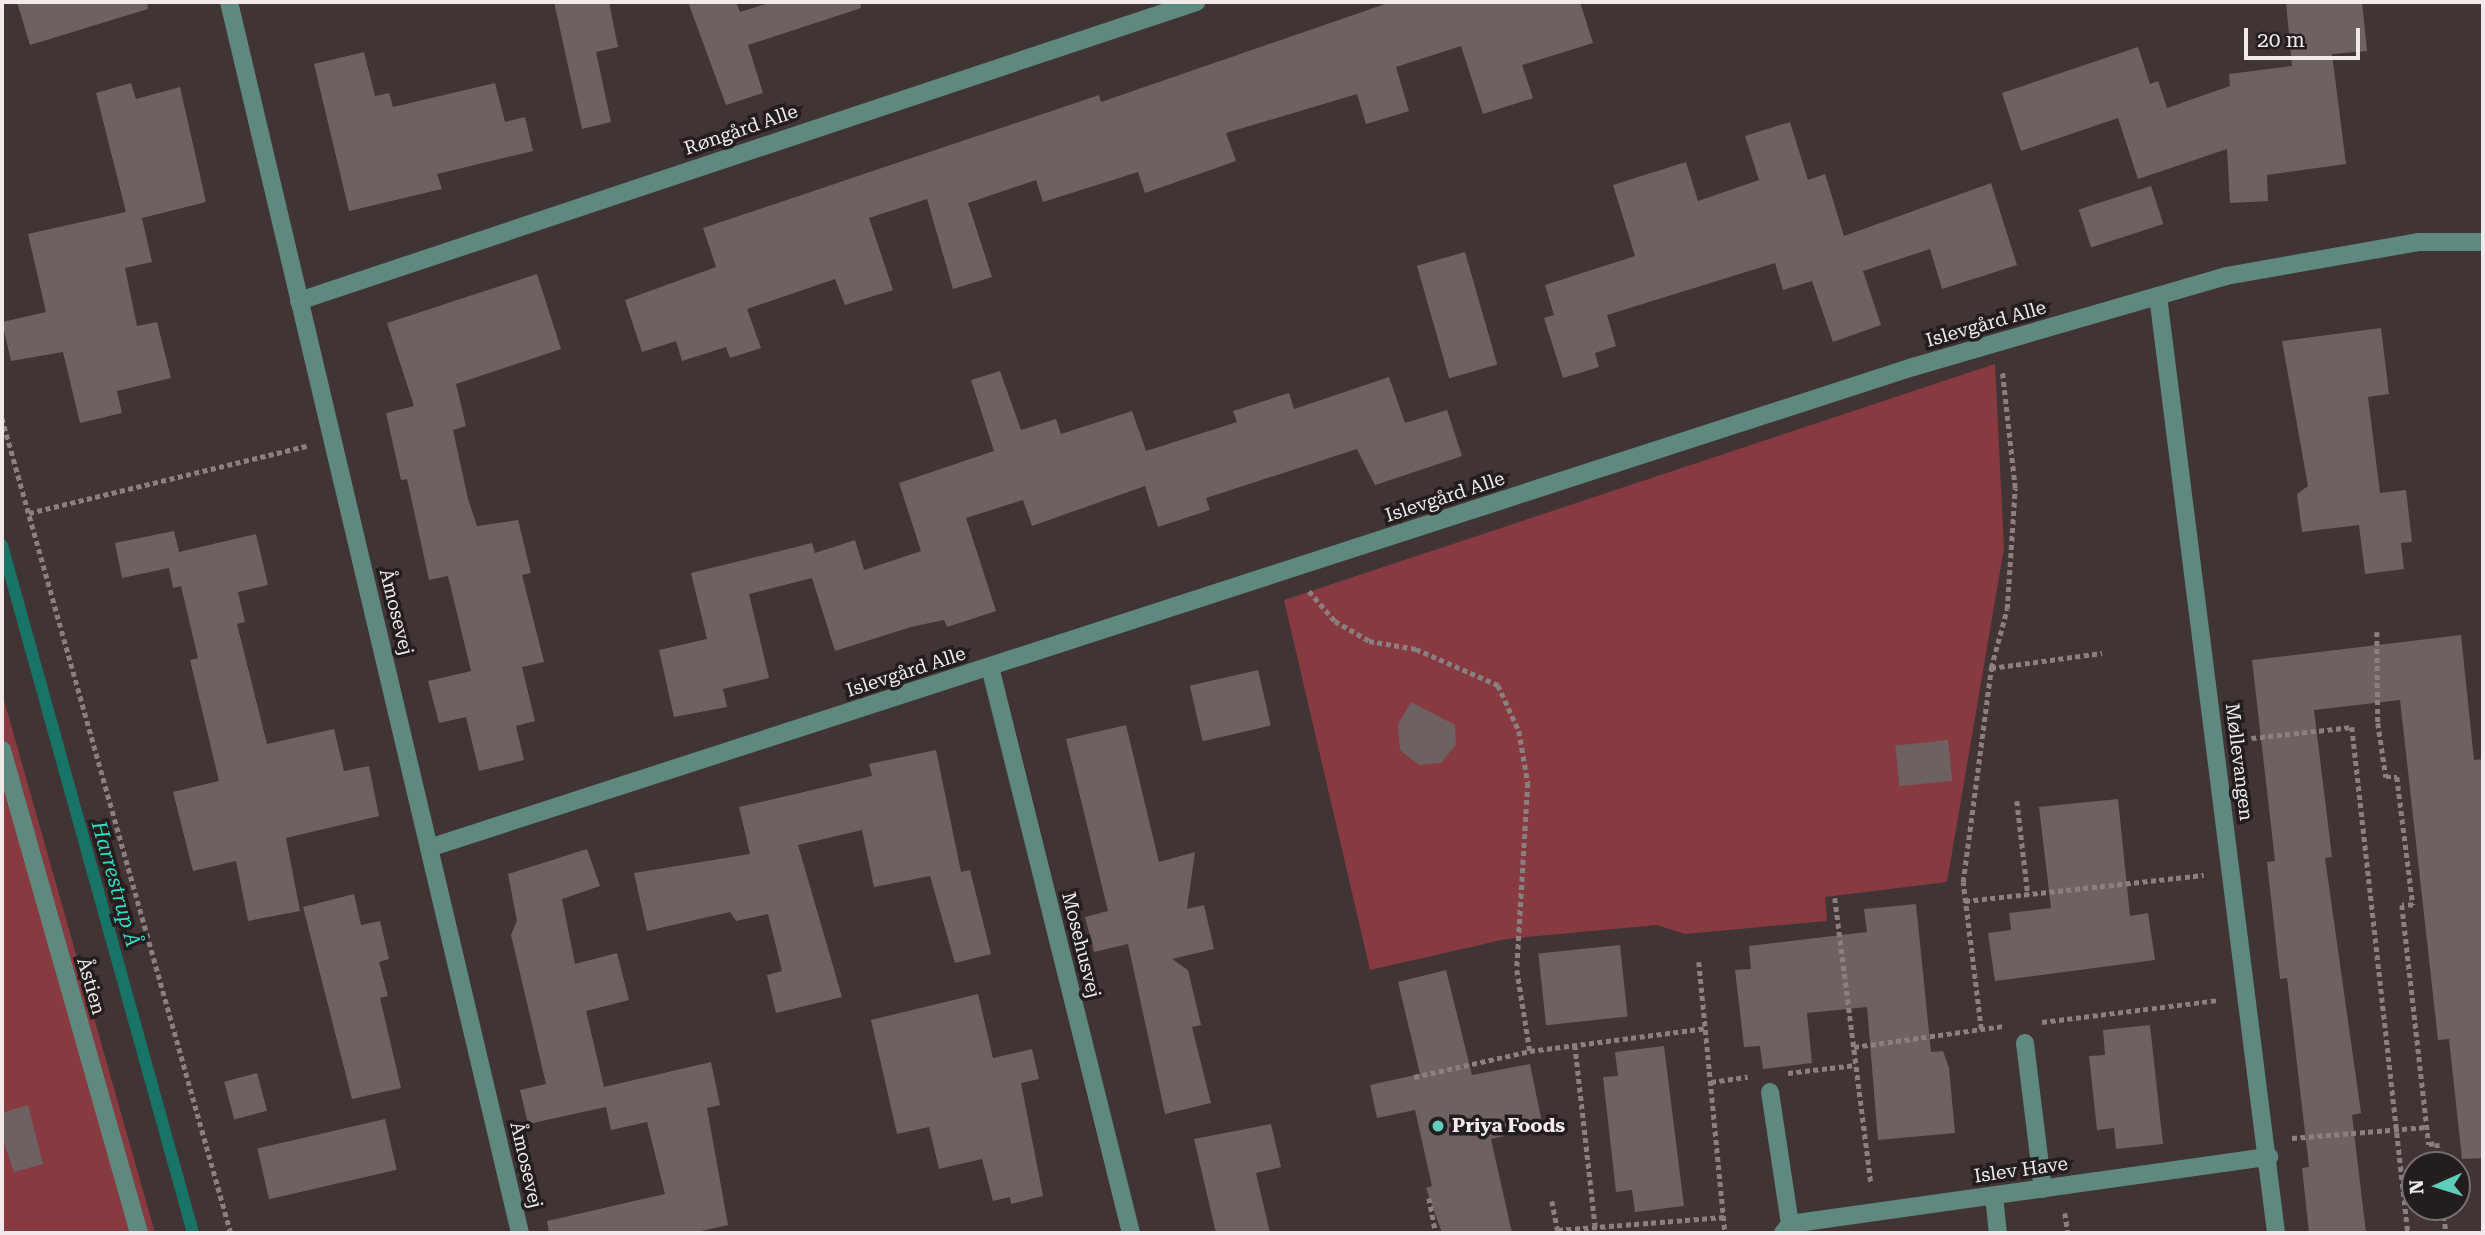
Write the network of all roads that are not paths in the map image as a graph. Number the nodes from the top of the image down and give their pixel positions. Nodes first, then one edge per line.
1 (229, 2) edge
2 (1196, 2) edge
3 (2483, 242) edge
4 (2158, 296) junction
5 (299, 301) junction
6 (990, 667) junction
7 (2, 750) edge
8 (432, 847) junction
9 (2025, 1043) dead end
10 (1770, 1092) dead end
11 (2268, 1149) junction
12 (2043, 1189) junction
13 (1994, 1196) junction
14 (1787, 1229) edge
15 (139, 1233) edge
16 (520, 1233) edge
17 (1131, 1233) edge
18 (1998, 1233) edge
19 (2276, 1233) edge

1 - 5 street, Åmosevej
2 - 5 street, Røngård Alle
3 - 4 street, Islevgård Alle
4 - 6 street, Islevgård Alle
4 - 11 street, Møllevangen
5 - 8 street, Åmosevej
6 - 8 street, Islevgård Alle
6 - 17 street, Mosehusvej
7 - 15 street, Åstien
8 - 16 street, Åmosevej
9 - 12 street
10 - 14 street
11 - 12 street, Islev Have
11 - 19 street, Møllevangen
12 - 13 street, Islev Have
13 - 14 street, Islev Have
13 - 18 street

